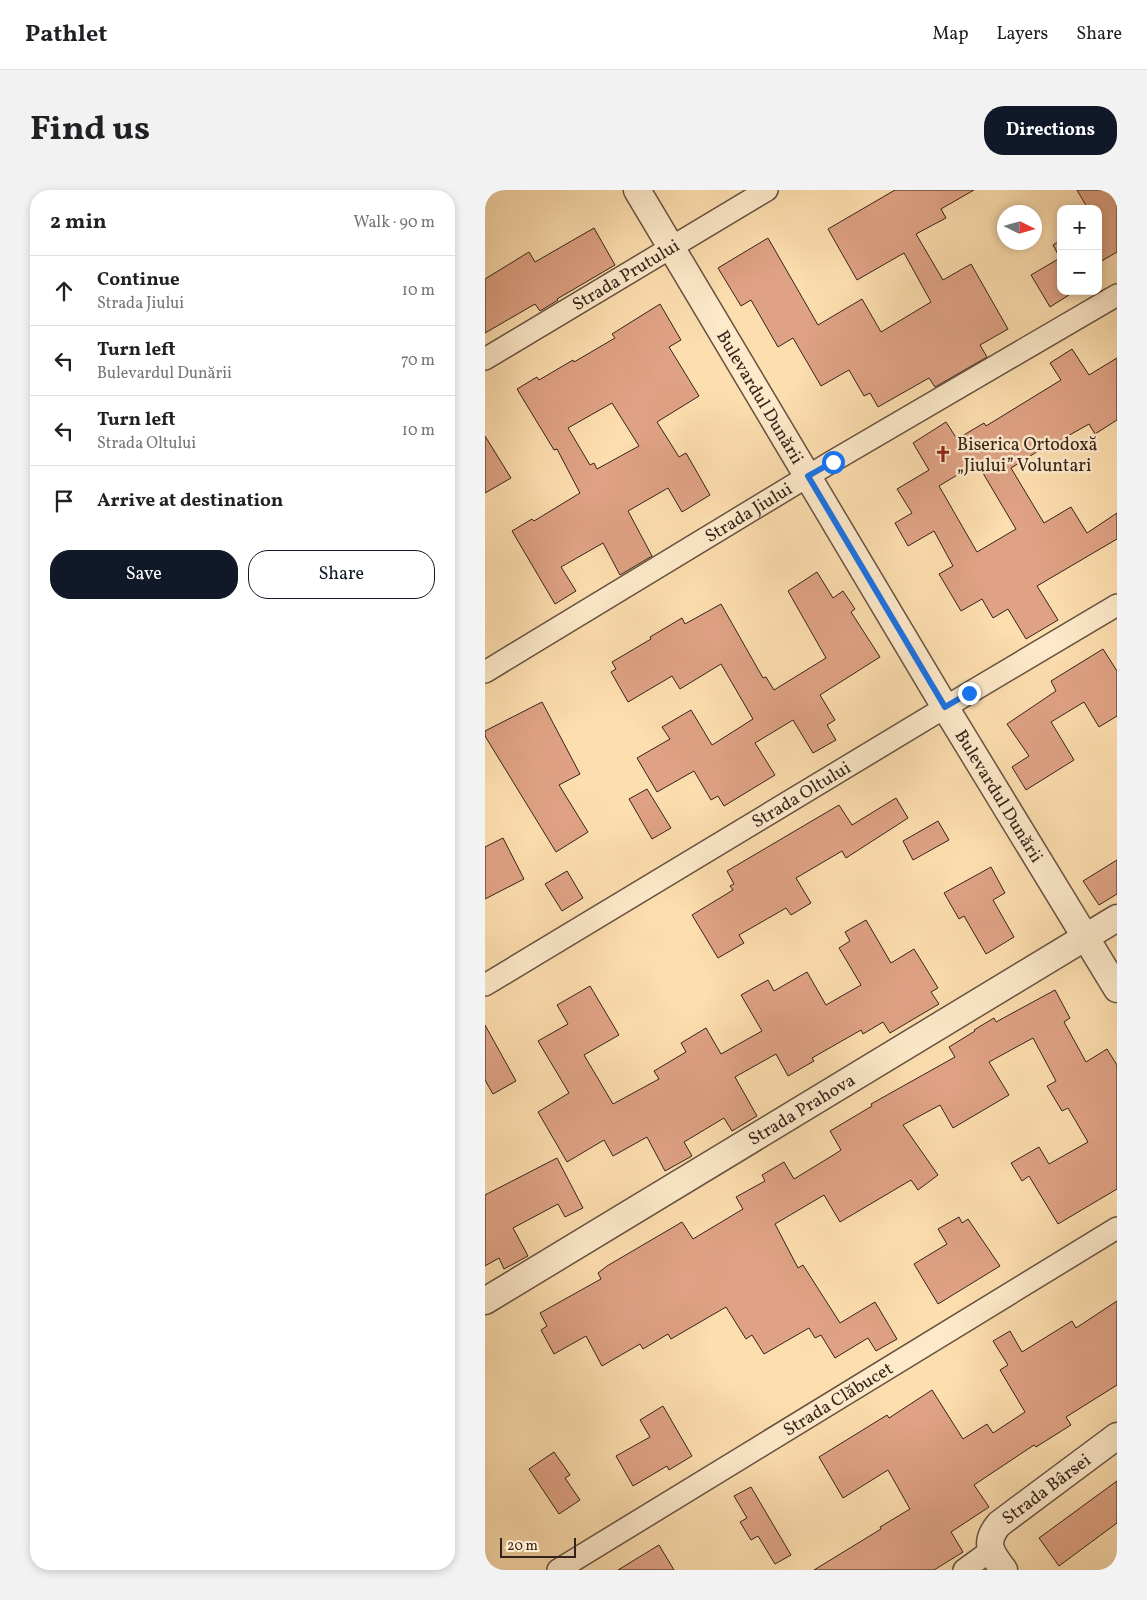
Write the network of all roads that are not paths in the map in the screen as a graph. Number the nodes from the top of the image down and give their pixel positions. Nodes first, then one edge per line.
1 (637, 190) edge
2 (767, 190) edge
3 (671, 247) junction
4 (1117, 294) edge
5 (485, 359) edge
6 (808, 476) junction
7 (1117, 605) edge
8 (485, 672) edge
9 (945, 707) junction
10 (1117, 918) edge
11 (1085, 937) junction
12 (485, 985) edge
13 (1117, 989) edge
14 (1117, 1228) edge
15 (485, 1301) edge
16 (1117, 1436) edge
17 (997, 1560) edge
18 (559, 1570) edge
19 (964, 1570) edge

1 - 3 street, Bulevardul Dunării
2 - 3 street, Strada Prutului
3 - 5 street, Strada Prutului
3 - 6 street, Bulevardul Dunării
4 - 6 street, Strada Jiului
6 - 8 street, Strada Jiului
6 - 9 street, Bulevardul Dunării
7 - 9 street, Strada Oltului
9 - 11 street, Bulevardul Dunării
9 - 12 street, Strada Oltului
10 - 11 street, Strada Prahova
11 - 13 street, Bulevardul Dunării
11 - 15 street, Strada Prahova
14 - 18 street, Strada Clăbucet
16 - 17 street, Strada Bârsei
17 - 19 street

